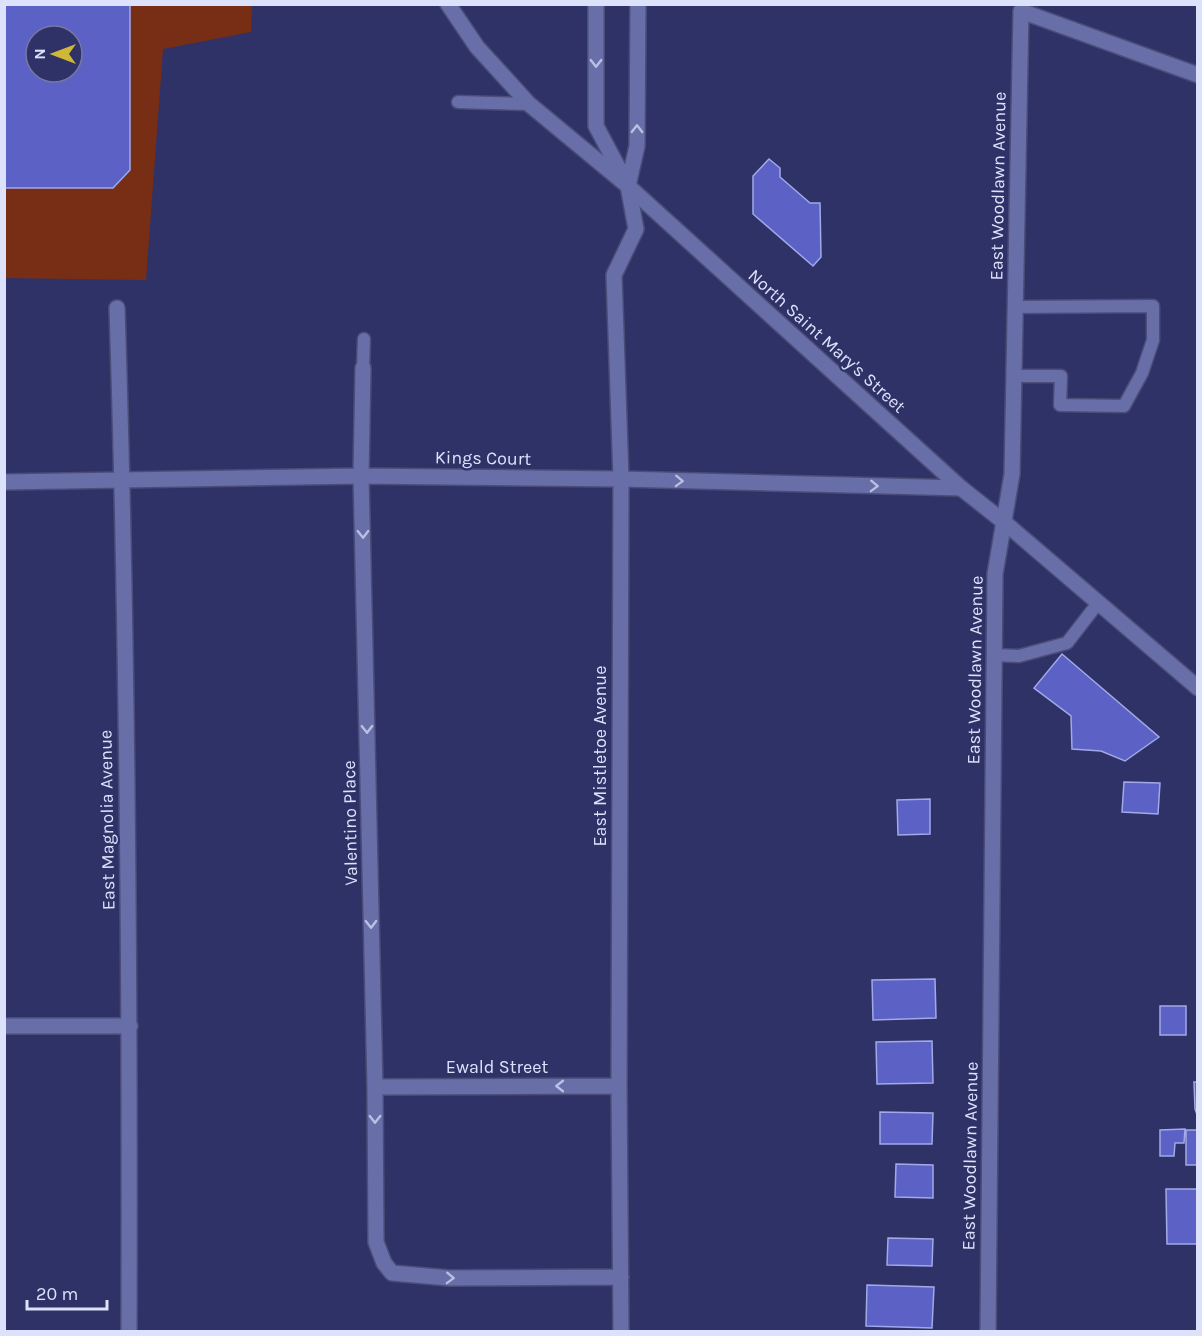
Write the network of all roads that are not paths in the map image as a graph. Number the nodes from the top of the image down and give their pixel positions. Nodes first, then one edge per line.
1 (448, 4) edge
2 (596, 4) edge
3 (638, 4) edge
4 (1197, 75) edge
5 (458, 102) dead end
6 (530, 104) junction
7 (628, 186) junction
8 (1015, 307) junction
9 (117, 308) dead end
10 (364, 339) dead end
11 (363, 368) joint
12 (1014, 376) junction
13 (362, 476) junction
14 (122, 479) junction
15 (621, 479) junction
16 (4, 482) edge
17 (961, 488) junction
18 (1004, 522) junction
19 (1098, 603) junction
20 (994, 656) junction
21 (1197, 688) edge
22 (4, 1026) edge
23 (130, 1026) junction
24 (619, 1086) junction
25 (375, 1087) junction
26 (621, 1277) junction
27 (129, 1332) edge
28 (621, 1332) edge
29 (988, 1332) edge

1 - 6 street, North Saint Mary's Street
2 -> 7 street
7 -> 3 street
4 - 8 street, East Woodlawn Avenue
5 - 6 lane
6 - 7 street, North Saint Mary's Street
7 - 15 street, East Mistletoe Avenue
7 - 17 street, North Saint Mary's Street
8 - 12 street, East Woodlawn Avenue
8 - 12 lane
9 - 14 street, East Magnolia Avenue
10 - 11 lane
11 - 13 street, Valentino Place
12 - 18 street, East Woodlawn Avenue
13 - 14 street, Kings Court
13 - 15 street, Kings Court
13 -> 25 street, Valentino Place
14 - 16 street, Kings Court
14 - 23 street, East Magnolia Avenue
15 -> 17 street, Kings Court
15 - 24 street, East Mistletoe Avenue
17 - 18 street, North Saint Mary's Street
18 - 19 street, North Saint Mary's Street
18 - 20 street, East Woodlawn Avenue
19 - 20 lane
19 - 21 street, North Saint Mary's Street
20 - 29 street, East Woodlawn Avenue
22 - 23 street
23 - 27 street, East Magnolia Avenue
24 -> 25 street, Ewald Street
24 - 26 street, East Mistletoe Avenue
25 -> 26 street, Valentino Place
26 - 28 street, East Mistletoe Avenue

